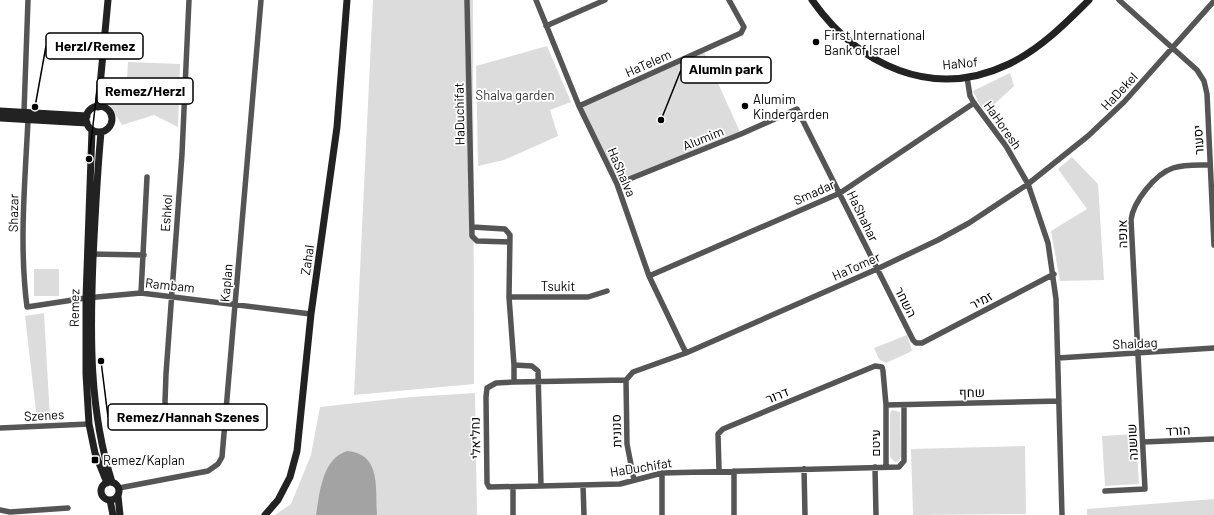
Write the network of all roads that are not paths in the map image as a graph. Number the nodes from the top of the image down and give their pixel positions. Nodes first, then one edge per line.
1 (28, 0) edge
2 (108, 0) edge
3 (189, 0) edge
4 (260, 0) edge
5 (347, 0) edge
6 (467, 0) edge
7 (536, 0) edge
8 (605, 0) edge
9 (729, 0) edge
10 (812, 0) edge
11 (1089, 0) edge
12 (1119, 0) edge
13 (1214, 1) edge
14 (546, 26) junction
15 (1172, 48) junction
16 (967, 77) junction
17 (974, 103) junction
18 (579, 106) junction
19 (98, 107) junction
20 (797, 109) joint
21 (0, 111) edge
22 (24, 112) junction
23 (0, 118) edge
24 (28, 120) junction
25 (87, 120) junction
26 (92, 130) junction
27 (101, 132) junction
28 (1210, 165) junction
29 (147, 177) dead end
30 (617, 184) junction
31 (1028, 184) junction
32 (840, 193) junction
33 (472, 227) junction
34 (510, 242) junction
35 (1214, 245) edge
36 (90, 254) junction
37 (144, 256) junction
38 (877, 269) junction
39 (1054, 274) junction
40 (649, 276) junction
41 (607, 291) dead end
42 (141, 292) junction
43 (171, 296) junction
44 (509, 296) junction
45 (89, 298) junction
46 (235, 304) junction
47 (27, 307) joint
48 (311, 314) junction
49 (916, 343) joint
50 (1214, 348) edge
51 (686, 353) junction
52 (1138, 353) junction
53 (1058, 358) junction
54 (514, 365) junction
55 (880, 366) joint
56 (626, 380) junction
57 (514, 382) junction
58 (538, 382) junction
59 (1059, 401) junction
60 (886, 405) junction
61 (904, 405) junction
62 (89, 424) junction
63 (168, 426) dead end
64 (0, 428) edge
65 (1214, 439) edge
66 (1143, 442) junction
67 (875, 467) junction
68 (886, 467) junction
69 (804, 469) junction
70 (718, 470) junction
71 (734, 471) junction
72 (662, 473) junction
73 (634, 480) junction
74 (109, 482) junction
75 (583, 485) junction
76 (541, 486) junction
77 (489, 487) joint
78 (513, 487) junction
79 (119, 488) junction
80 (1105, 491) dead end
81 (118, 496) junction
82 (110, 500) junction
83 (68, 508) dead end
84 (0, 510) edge
85 (113, 515) edge
86 (120, 515) edge
87 (265, 515) edge
88 (513, 515) edge
89 (584, 515) edge
90 (662, 515) edge
91 (734, 515) edge
92 (805, 515) edge
93 (876, 515) edge
94 (1062, 515) edge

1 - 22 street
2 - 19 street
3 - 43 street, Eshkol
4 - 46 street, Kaplan
5 - 48 street, Zahal
6 - 33 street, HaDuchifat
7 - 14 street, HaShalva
8 - 14 street
9 - 18 street, HaTelem
10 - 16 street, HaNof
11 - 16 street, HaNof
12 - 15 street, יסעור
13 - 15 street, HaDekel
14 - 18 street, HaShalva
15 - 28 street, יסעור
15 - 31 street, HaDekel
16 - 17 street, HaHoresh
17 - 31 street, HaHoresh
17 - 32 street, Smadar
18 - 30 street, HaShalva
19 - 25 street
19 - 27 street
20 - 30 street, Alumim
20 - 32 street, HaShahar
21 - 22 street
22 - 25 street
23 - 24 street
24 - 25 street
24 - 47 street, Shazar
25 - 26 street
26 - 27 street
26 - 36 street, Remez
27 - 36 street, Remez
28 - 35 street, יסעור
28 - 52 street, אנפה
29 - 37 street
30 - 40 street, HaShalva
31 - 38 street, HaTomer
31 - 39 street, HaHoresh
32 - 38 street, HaShahar
32 - 40 street, Smadar
33 - 34 street
33 - 34 street
34 - 44 street
36 - 37 street
36 - 45 street, Remez
37 - 42 street
38 - 49 street, השחר
38 - 51 street, HaTomer
39 - 49 street, זמיר
39 - 53 street, HaHoresh
40 - 51 street, HaShalva
41 - 44 street, Tsukit
42 - 43 street, Rambam
42 - 45 street, Rambam
43 - 46 street, Rambam
43 - 63 street, Eshkol
44 - 54 street
45 - 47 street, Rambam
45 - 62 street, Remez
45 - 74 street, Remez
46 - 48 street, Rambam
46 - 79 street, Kaplan
48 - 87 street, Zahal
50 - 52 street, Shaldag
51 - 56 street, HaTomer
52 - 53 street, Shaldag
52 - 66 street, שושנה
53 - 59 street, HaHoresh
54 - 57 street
54 - 58 street
55 - 60 street, עיטם
55 - 70 street, דרור
56 - 58 street
56 - 73 street, סנונית
57 - 58 street
57 - 77 street, נחליאלי
58 - 76 street
59 - 61 street, שחף
59 - 94 street, HaHoresh
60 - 61 street, שחף
60 - 68 street, עיטם
61 - 68 street, עיטם
62 - 64 street, Szenes
62 - 74 street, Remez
65 - 66 street, הורד
66 - 80 street, שושנה
67 - 68 street, HaDuchifat
67 - 69 street, HaDuchifat
67 - 93 street
69 - 71 street, HaDuchifat
69 - 92 street
70 - 71 street, HaDuchifat
70 - 72 street, HaDuchifat
71 - 91 street
72 - 73 street, HaDuchifat
72 - 90 street
73 - 75 street, HaDuchifat
74 - 79 street
74 - 82 street
75 - 76 street, HaDuchifat
75 - 89 street
76 - 78 street, HaDuchifat
77 - 78 street, HaDuchifat
78 - 88 street
79 - 81 street
81 - 82 street
81 - 86 street
82 - 85 street
83 - 84 street

